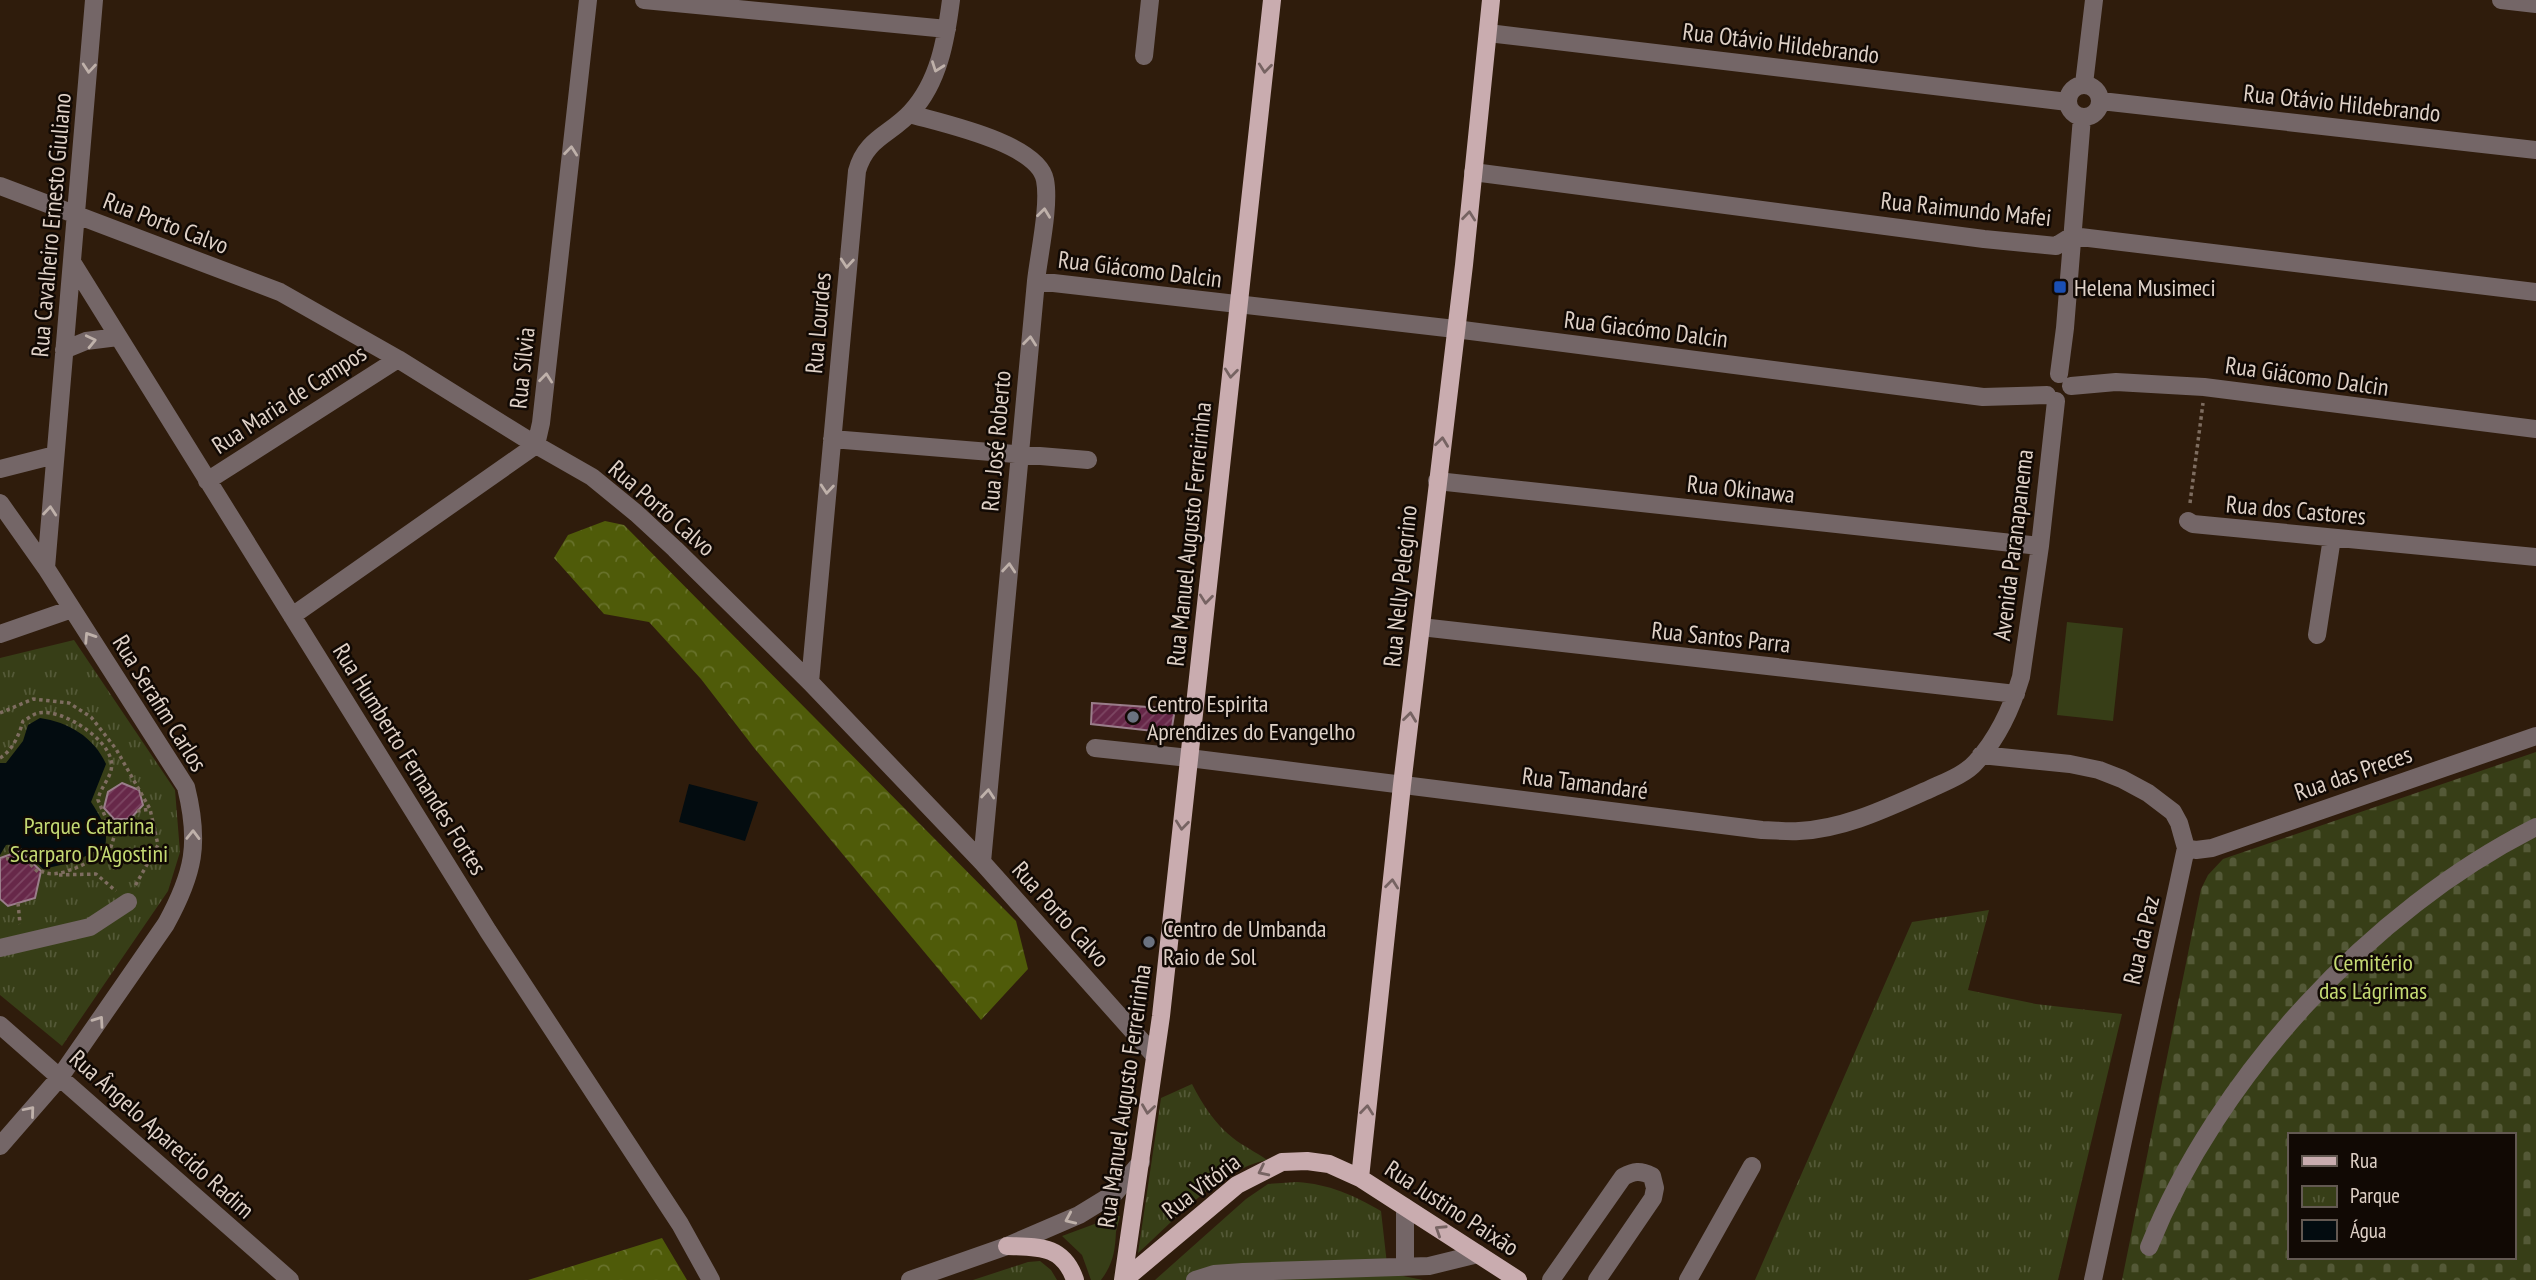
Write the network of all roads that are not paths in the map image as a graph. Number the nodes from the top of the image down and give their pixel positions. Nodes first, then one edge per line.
1 (94, 0) edge
2 (588, 0) edge
3 (644, 0) edge
4 (951, 0) edge
5 (1150, 0) edge
6 (1272, 0) edge
7 (1491, 0) edge
8 (2094, 0) edge
9 (2501, 0) edge
10 (2536, 4) edge
11 (947, 29) junction
12 (1488, 33) junction
13 (1144, 56) dead end
14 (2084, 84) junction
15 (2101, 101) junction
16 (2068, 102) junction
17 (910, 114) junction
18 (2082, 117) junction
19 (2536, 150) edge
20 (1473, 172) junction
21 (0, 186) edge
22 (77, 216) junction
23 (2072, 236) junction
24 (72, 262) junction
25 (1036, 281) junction
26 (2536, 292) edge
27 (1238, 305) junction
28 (1455, 329) junction
29 (118, 337) junction
30 (64, 350) junction
31 (397, 359) junction
32 (2065, 380) junction
33 (2052, 398) junction
34 (2536, 429) edge
35 (832, 439) junction
36 (536, 445) junction
37 (1019, 453) junction
38 (55, 454) junction
39 (1088, 460) dead end
40 (0, 469) edge
41 (208, 481) junction
42 (1437, 481) junction
43 (0, 503) edge
44 (2188, 521) road end
45 (2332, 538) junction
46 (2040, 546) junction
47 (2536, 557) edge
48 (46, 568) junction
49 (72, 610) junction
50 (292, 616) junction
51 (1421, 628) junction
52 (0, 634) edge
53 (2318, 635) dead end
54 (810, 682) junction
55 (2016, 694) junction
56 (2536, 736) edge
57 (1095, 748) dead end
58 (1981, 755) junction
59 (1189, 758) junction
60 (1402, 785) junction
61 (2536, 827) edge
62 (2186, 848) junction
63 (982, 862) junction
64 (128, 902) road end
65 (0, 948) edge
66 (0, 1025) edge
67 (1155, 1056) junction
68 (60, 1077) junction
69 (0, 1146) edge
70 (1141, 1162) junction
71 (1752, 1166) dead end
72 (1360, 1178) junction
73 (1405, 1207) junction
74 (1007, 1246) junction
75 (2149, 1247) dead end
76 (1478, 1254) junction
77 (1405, 1267) junction
78 (1429, 1273) edge
79 (290, 1280) edge
80 (711, 1280) edge
81 (909, 1280) edge
82 (1075, 1280) edge
83 (1123, 1280) edge
84 (1195, 1280) edge
85 (1518, 1280) edge
86 (1551, 1280) edge
87 (1597, 1280) edge
88 (1688, 1280) edge
89 (2093, 1280) edge

1 -> 22 street, Rua Cavalheiro Ernesto Giuliano
36 -> 2 street, Rua Sílvia
3 - 11 street
4 - 11 street, Rua Lourdes
5 - 13 street
6 -> 27 main road, Rua Manuel Augusto Ferreirinha
7 - 12 main road, Rua Nelly Pelegrino
8 - 14 street
9 - 10 street
11 -> 17 street, Rua Lourdes
12 - 16 street, Rua Otávio Hildebrando
12 - 20 main road, Rua Nelly Pelegrino
14 - 15 street
14 - 16 street
15 - 18 street
15 - 19 street, Rua Otávio Hildebrando
16 - 18 street
25 -> 17 street, Rua José Roberto
17 -> 35 street, Rua Lourdes
18 - 23 street
20 - 23 street, Rua Raimundo Mafei
28 -> 20 main road, Rua Nelly Pelegrino
21 - 22 street, Rua Porto Calvo
22 - 24 street, Rua Cavalheiro Ernesto Giuliano
22 - 31 street, Rua Porto Calvo
23 - 26 street, Rua Raimundo Mafei
23 - 32 street
24 - 29 street, Rua Humberto Fernandes Fortes
24 - 30 street, Rua Cavalheiro Ernesto Giuliano
25 - 27 street, Rua Giácomo Dalcin
37 -> 25 street, Rua José Roberto
27 - 28 street, Rua Giacómo Dalcin
27 -> 59 main road, Rua Manuel Augusto Ferreirinha
28 - 33 street, Rua Giacómo Dalcin
42 -> 28 main road, Rua Nelly Pelegrino
30 -> 29 street
29 - 41 street, Rua Humberto Fernandes Fortes
30 - 38 street, Rua Cavalheiro Ernesto Giuliano
31 - 36 street, Rua Porto Calvo
31 - 41 street, Rua Maria de Campos
32 - 33 street
32 - 34 street, Rua Giácomo Dalcin
33 - 46 street, Avenida Paranapanema
35 - 37 street
35 -> 54 street, Rua Lourdes
36 - 50 street, Rua Sílvia
36 - 54 street, Rua Porto Calvo
37 - 39 street
63 -> 37 street, Rua José Roberto
38 - 40 street
48 -> 38 street, Rua Cavalheiro Ernesto Giuliano
41 - 50 street, Rua Humberto Fernandes Fortes
42 - 46 street, Rua Okinawa
42 - 51 main road, Rua Nelly Pelegrino
43 - 48 street, Rua Serafim Carlos
44 - 45 street, Rua dos Castores
45 - 47 street, Rua dos Castores
45 - 53 street
46 - 55 street, Avenida Paranapanema
48 - 49 street, Rua Serafim Carlos
49 - 52 street
68 -> 49 street, Rua Serafim Carlos
50 - 80 street, Rua Humberto Fernandes Fortes
51 - 55 street, Rua Santos Parra
60 -> 51 main road, Rua Nelly Pelegrino
54 - 63 street, Rua Porto Calvo
55 - 58 street, Rua Tamandaré
56 - 62 street, Rua das Preces
57 - 59 street, Rua Tamandaré
58 - 60 street, Rua Tamandaré
58 - 62 street
59 - 60 street, Rua Tamandaré
59 -> 67 main road, Rua Manuel Augusto Ferreirinha
72 -> 60 main road, Rua Nelly Pelegrino
61 - 75 street
62 - 89 street, Rua da Paz
63 - 67 street, Rua Porto Calvo
64 - 65 street
66 - 68 street, Rua Ângelo Aparecido Radim
67 -> 70 main road, Rua Manuel Augusto Ferreirinha
69 -> 68 street, Rua Serafim Carlos
68 - 79 street, Rua Ângelo Aparecido Radim
70 -> 74 street
70 - 83 main road, Rua Manuel Augusto Ferreirinha
71 - 88 street
72 - 73 main road, Rua Justino Paixão
72 -> 83 main road, Rua Vitória
76 -> 73 main road, Rua Justino Paixão
73 - 77 street
74 - 81 street
74 - 82 main road
76 - 78 street
76 - 85 main road, Rua Justino Paixão
77 - 78 street
77 - 84 street
86 - 87 street

